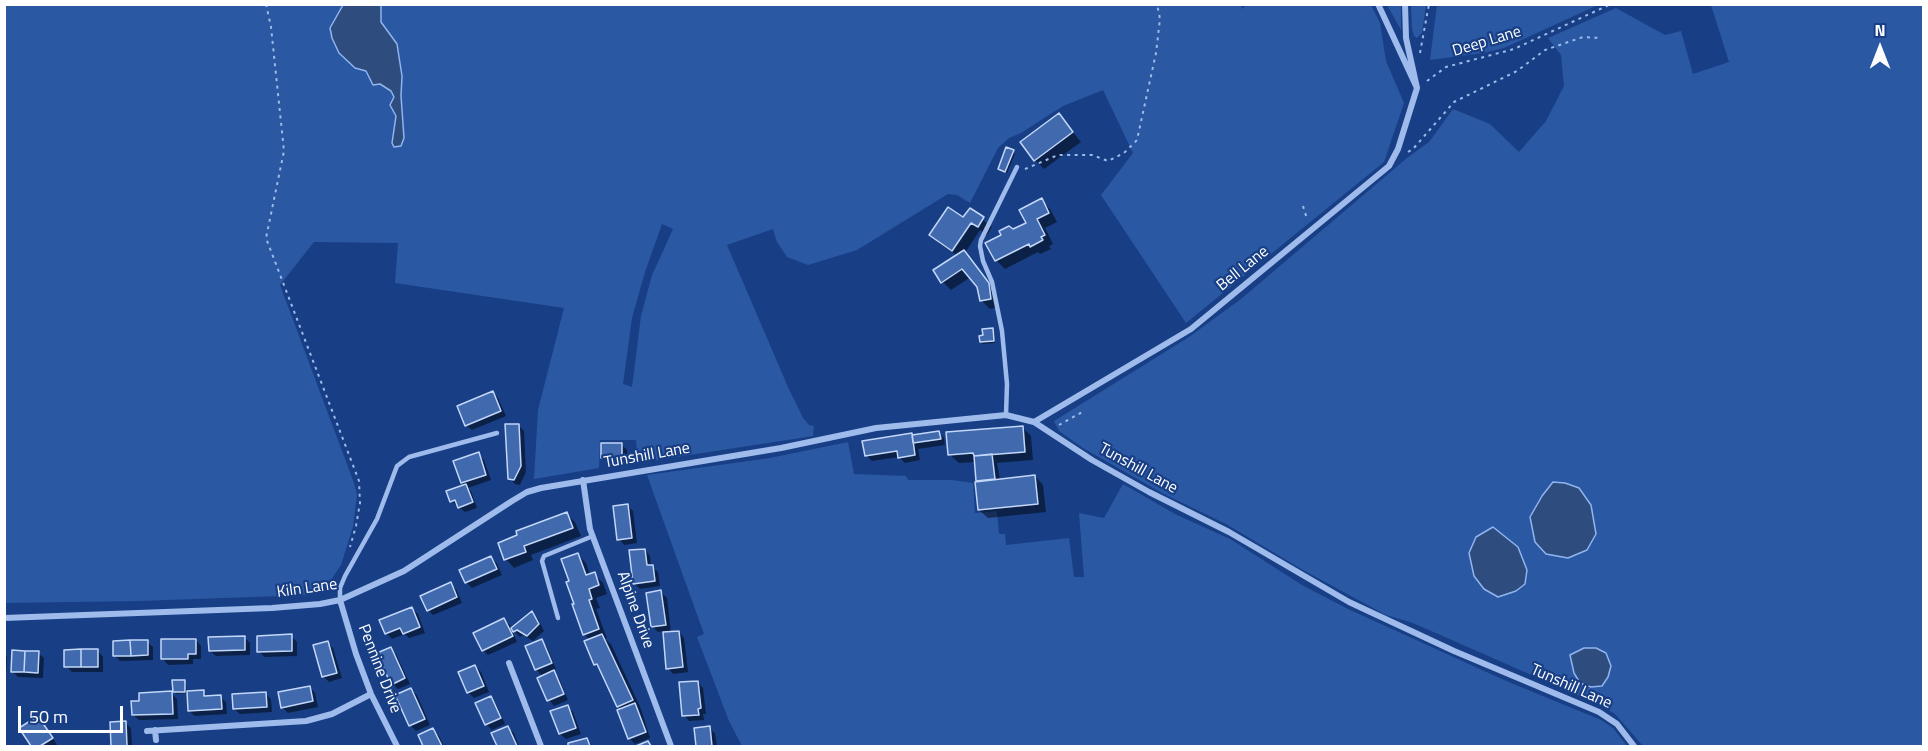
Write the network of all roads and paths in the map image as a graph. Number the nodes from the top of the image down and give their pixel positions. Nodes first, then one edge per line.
1 (266, 4) edge
2 (1157, 4) edge
3 (1378, 4) edge
4 (1405, 4) edge
5 (1429, 4) edge
6 (1611, 4) edge
7 (1602, 38) dead end
8 (1420, 59) dead end
9 (1417, 88) junction
10 (1394, 157) junction
11 (1017, 167) dead end
12 (1014, 174) junction
13 (1303, 206) dead end
14 (1312, 230) junction
15 (1084, 411) dead end
16 (1006, 415) junction
17 (1035, 422) junction
18 (1049, 432) junction
19 (497, 433) dead end
20 (583, 480) junction
21 (593, 536) junction
22 (347, 555) dead end
23 (340, 600) junction
24 (4, 618) edge
25 (558, 618) dead end
26 (509, 663) dead end
27 (371, 694) junction
28 (156, 740) dead end
29 (397, 747) edge
30 (541, 747) edge
31 (671, 747) edge
32 (1634, 747) edge

1 - 22 path
2 - 12 path
3 - 9 street
4 - 9 street
5 - 8 path
6 - 9 path, Deep Lane
7 - 10 path
9 - 10 street, Bell Lane
10 - 14 street, Bell Lane
11 - 12 lane
12 - 16 lane
13 - 14 path
14 - 17 street, Bell Lane
15 - 18 path
16 - 17 street, Tunshill Lane
16 - 20 street, Tunshill Lane
17 - 18 street, Tunshill Lane
18 - 32 street, Tunshill Lane
19 - 23 lane
20 - 21 street, Alpine Drive
20 - 23 street, Kiln Lane
21 - 25 lane
21 - 31 street, Alpine Drive
23 - 24 street, Kiln Lane
23 - 27 street, Pennine Drive
26 - 30 street
27 - 28 street
27 - 29 street, Pennine Drive

